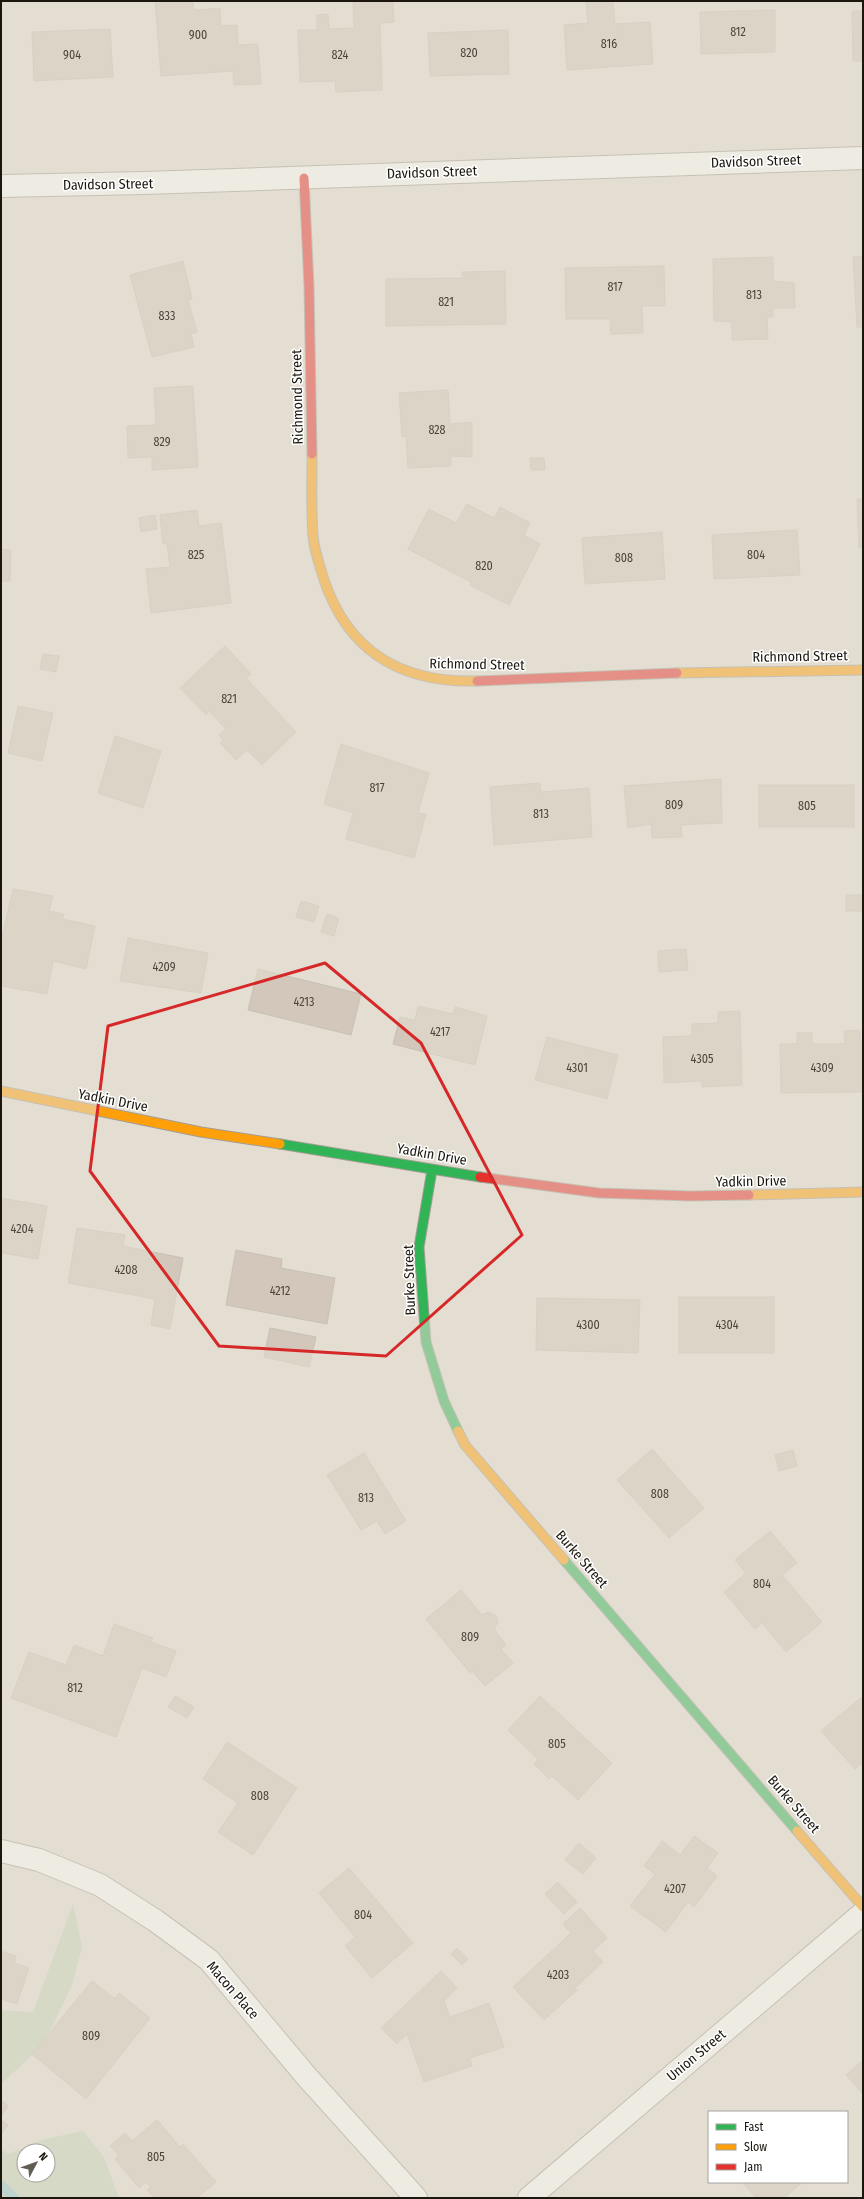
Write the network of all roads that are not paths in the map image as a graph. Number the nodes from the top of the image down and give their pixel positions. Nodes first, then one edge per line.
1 (863, 158) edge
2 (304, 178) junction
3 (1, 186) edge
4 (863, 670) edge
5 (1, 1091) edge
6 (432, 1170) junction
7 (863, 1192) edge
8 (1, 1851) edge
9 (863, 1907) edge
10 (863, 1913) edge
11 (416, 2198) edge
12 (528, 2198) edge

1 - 2 street, Davidson Street
2 - 3 street, Davidson Street
2 - 4 street, Richmond Street
5 - 6 street, Yadkin Drive
6 - 7 street, Yadkin Drive
6 - 9 street, Burke Street
8 - 11 street, Macon Place
10 - 12 street, Union Street

